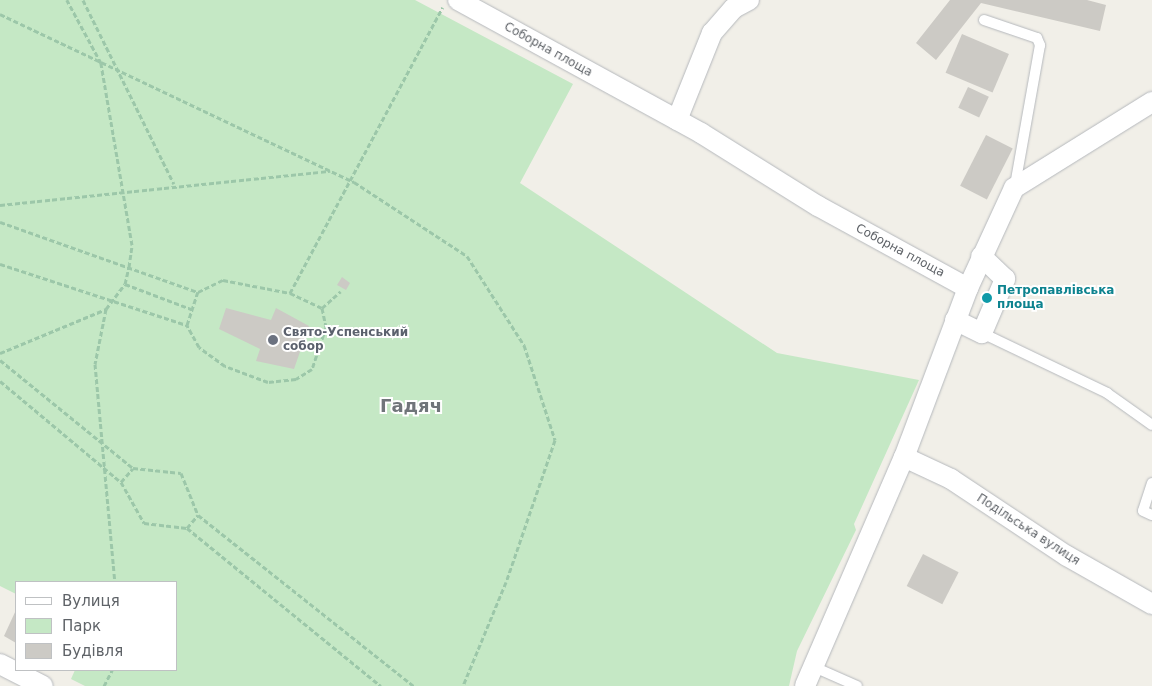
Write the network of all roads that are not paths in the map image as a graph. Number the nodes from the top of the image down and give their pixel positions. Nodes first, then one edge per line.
1 (458, 0) edge
2 (749, 0) edge
3 (984, 20) dead end
4 (1152, 102) edge
5 (1142, 116) edge
6 (677, 120) junction
7 (1014, 188) junction
8 (981, 256) junction
9 (968, 288) junction
10 (955, 320) junction
11 (982, 333) junction
12 (1152, 425) edge
13 (904, 457) junction
14 (1152, 483) edge
15 (1152, 515) edge
16 (1152, 604) edge
17 (0, 664) edge
18 (814, 666) junction
19 (43, 686) edge
20 (805, 686) edge
21 (857, 686) edge

1 - 6 street, Соборна площа
2 - 6 street
3 - 7 lane
4 - 5 street
5 - 7 street
6 - 9 street, Соборна площа
7 - 8 street
8 - 9 street
8 - 11 street
9 - 10 street
10 - 11 street
10 - 13 street
11 - 12 lane
13 - 16 street, Подільська вулиця
13 - 18 street
14 - 15 lane
17 - 19 street
18 - 20 street
18 - 21 lane

